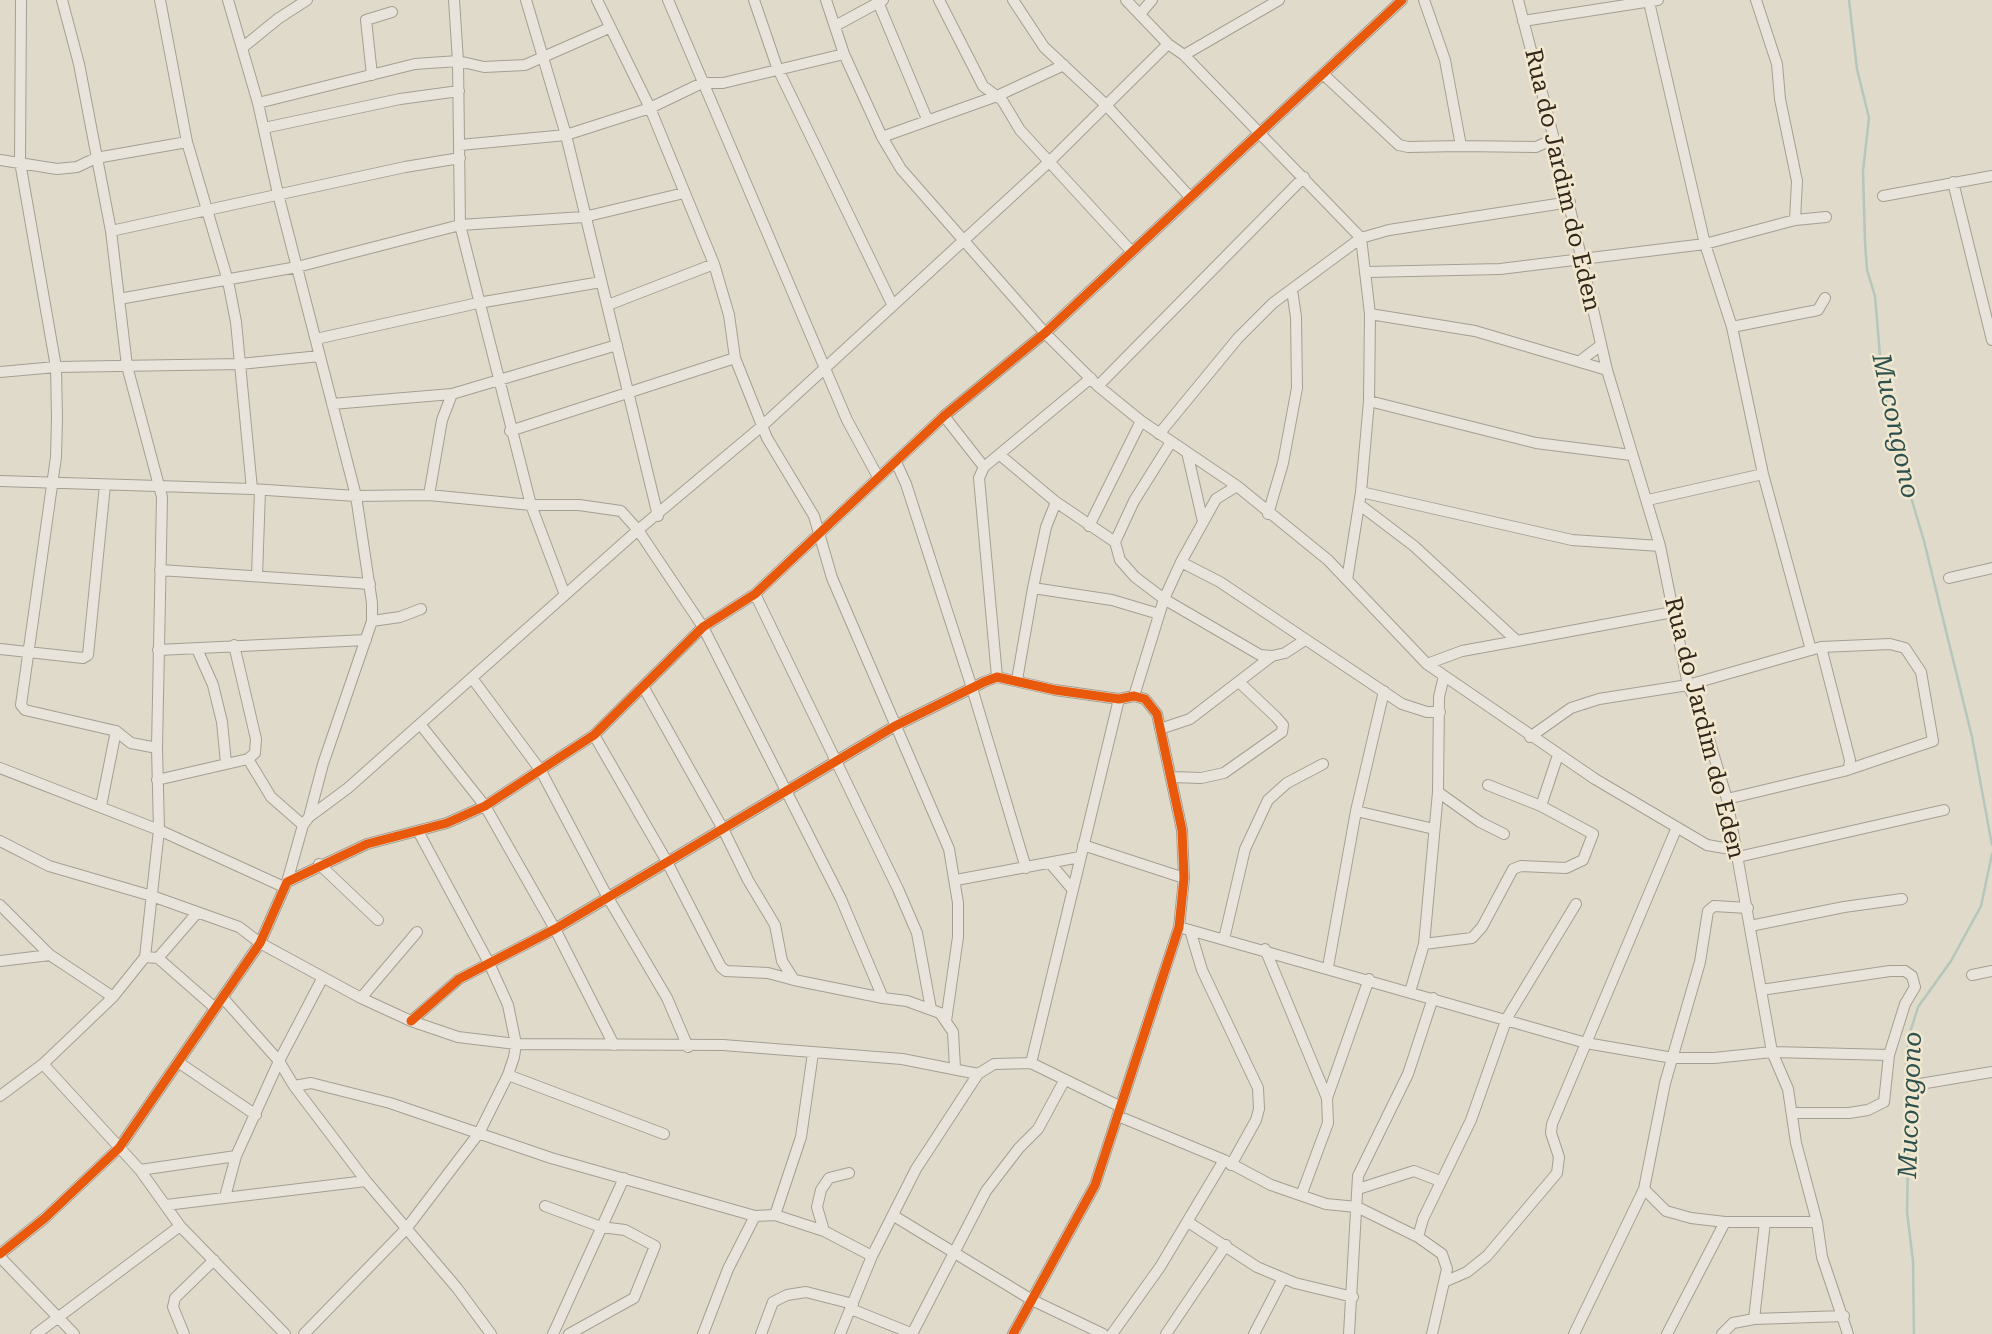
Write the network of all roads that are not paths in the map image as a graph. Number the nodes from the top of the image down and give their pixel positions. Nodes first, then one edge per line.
1 (21, 0) edge
2 (62, 0) edge
3 (160, 0) edge
4 (228, 0) edge
5 (307, 0) edge
6 (454, 0) edge
7 (526, 0) edge
8 (597, 0) edge
9 (668, 0) edge
10 (754, 0) edge
11 (826, 0) edge
12 (939, 0) edge
13 (1013, 0) edge
14 (1126, 0) edge
15 (1152, 0) edge
16 (1279, 0) edge
17 (1402, 0) edge
18 (1424, 0) edge
19 (1518, 0) edge
20 (1756, 0) edge
21 (881, 1) edge
22 (1654, 1) edge
23 (393, 12) dead end
24 (1139, 14) junction
25 (1523, 21) junction
26 (835, 26) junction
27 (609, 28) junction
28 (1168, 44) junction
29 (242, 48) junction
30 (844, 54) junction
31 (1184, 55) junction
32 (543, 57) junction
33 (458, 61) junction
34 (1064, 65) junction
35 (777, 68) junction
36 (1323, 74) junction
37 (372, 75) junction
38 (702, 83) junction
39 (459, 91) junction
40 (996, 96) junction
41 (258, 103) junction
42 (1106, 105) junction
43 (650, 108) junction
44 (927, 119) junction
45 (264, 128) junction
46 (566, 135) junction
47 (1259, 135) junction
48 (882, 137) junction
49 (1555, 139) junction
50 (187, 142) junction
51 (460, 145) junction
52 (1461, 146) junction
53 (96, 158) junction
54 (460, 158) junction
55 (0, 160) edge
56 (1050, 161) junction
57 (20, 163) junction
58 (1992, 176) edge
59 (1304, 177) junction
60 (1953, 182) junction
61 (684, 193) junction
62 (278, 194) junction
63 (1883, 196) dead end
64 (1190, 197) junction
65 (1570, 202) junction
66 (206, 211) junction
67 (584, 217) junction
68 (1826, 217) dead end
69 (1795, 220) junction
70 (460, 225) junction
71 (111, 231) junction
72 (1361, 238) junction
73 (964, 240) junction
74 (1705, 244) junction
75 (1132, 252) junction
76 (1582, 257) junction
77 (714, 264) junction
78 (297, 267) junction
79 (1367, 272) junction
80 (228, 281) junction
81 (601, 282) junction
82 (1292, 290) junction
83 (1825, 298) dead end
84 (119, 299) junction
85 (478, 303) junction
86 (892, 304) junction
87 (608, 305) junction
88 (1370, 314) junction
89 (1732, 327) junction
90 (1045, 333) junction
91 (316, 338) junction
92 (1992, 340) edge
93 (617, 345) junction
94 (1601, 345) junction
95 (320, 356) junction
96 (735, 358) junction
97 (1580, 361) junction
98 (240, 364) junction
99 (127, 366) junction
100 (824, 366) junction
101 (56, 367) junction
102 (1607, 370) junction
103 (0, 372) edge
104 (497, 380) junction
105 (1095, 382) junction
106 (452, 394) junction
107 (627, 396) junction
108 (1369, 401) junction
109 (332, 404) junction
110 (944, 416) junction
111 (1141, 421) junction
112 (762, 426) junction
113 (510, 431) junction
114 (1159, 434) junction
115 (1171, 442) junction
116 (1187, 452) junction
117 (1000, 455) junction
118 (1631, 455) junction
119 (896, 462) junction
120 (984, 467) junction
121 (1763, 474) junction
122 (877, 477) junction
123 (0, 481) edge
124 (52, 483) junction
125 (104, 485) junction
126 (1237, 486) junction
127 (160, 487) junction
128 (256, 490) junction
129 (1361, 492) junction
130 (429, 495) junction
131 (356, 496) junction
132 (1648, 500) junction
133 (1056, 502) junction
134 (531, 505) junction
135 (1360, 505) junction
136 (1268, 514) junction
137 (658, 516) junction
138 (1203, 522) junction
139 (1089, 526) junction
140 (638, 530) junction
141 (819, 533) junction
142 (1115, 542) junction
143 (1660, 546) junction
144 (1181, 562) junction
145 (1992, 568) edge
146 (160, 570) junction
147 (257, 576) junction
148 (1948, 578) dead end
149 (1348, 579) junction
150 (370, 584) junction
151 (1033, 588) junction
152 (755, 594) junction
153 (565, 595) junction
154 (1164, 599) junction
155 (421, 609) dead end
156 (1673, 612) junction
157 (1159, 614) junction
158 (372, 621) junction
159 (703, 627) junction
160 (366, 640) junction
161 (1306, 640) junction
162 (1517, 641) junction
163 (234, 645) junction
164 (1816, 648) junction
165 (0, 649) edge
166 (197, 649) junction
167 (158, 650) junction
168 (28, 653) junction
169 (1272, 656) junction
170 (1427, 664) junction
171 (1444, 676) junction
172 (998, 677) junction
173 (472, 678) junction
174 (1017, 680) junction
175 (1239, 682) junction
176 (1688, 685) junction
177 (644, 688) junction
178 (972, 688) junction
179 (1384, 691) junction
180 (1134, 696) junction
181 (1119, 699) junction
182 (1440, 712) junction
183 (420, 724) junction
184 (895, 726) junction
185 (1160, 729) junction
186 (116, 731) junction
187 (594, 735) junction
188 (1530, 737) junction
189 (157, 748) junction
190 (1558, 755) junction
191 (248, 759) junction
192 (836, 761) junction
193 (226, 763) junction
194 (1323, 764) dead end
195 (0, 768) edge
196 (1849, 768) junction
197 (541, 771) junction
198 (1173, 777) junction
199 (158, 780) junction
200 (1488, 785) dead end
201 (1438, 792) junction
202 (785, 793) junction
203 (1727, 799) junction
204 (101, 806) junction
205 (485, 806) junction
206 (1541, 806) junction
207 (1944, 810) dead end
208 (1356, 811) junction
209 (306, 821) junction
210 (1677, 827) junction
211 (723, 829) junction
212 (1434, 829) junction
213 (159, 830) junction
214 (418, 831) junction
215 (1504, 834) dead end
216 (0, 841) edge
217 (1083, 845) junction
218 (1737, 853) junction
219 (1080, 857) junction
220 (666, 860) junction
221 (1050, 863) junction
222 (319, 864) junction
223 (1026, 868) junction
224 (1184, 878) junction
225 (956, 880) junction
226 (286, 885) junction
227 (1073, 890) junction
228 (152, 896) junction
229 (607, 896) junction
230 (1902, 900) dead end
231 (1576, 904) dead end
232 (0, 905) edge
233 (1748, 908) junction
234 (197, 912) junction
235 (378, 920) dead end
236 (1751, 926) junction
237 (1184, 928) junction
238 (555, 929) junction
239 (417, 932) dead end
240 (1224, 939) junction
241 (260, 943) junction
242 (1424, 944) junction
243 (1265, 949) junction
244 (50, 955) junction
245 (145, 957) junction
246 (158, 958) junction
247 (0, 961) edge
248 (489, 963) junction
249 (1328, 967) junction
250 (1992, 971) edge
251 (1972, 975) dead end
252 (323, 977) junction
253 (1369, 979) junction
254 (794, 980) junction
255 (1761, 990) junction
256 (1410, 992) junction
257 (113, 997) junction
258 (223, 998) junction
259 (361, 998) junction
260 (883, 998) junction
261 (1433, 998) junction
262 (215, 1008) junction
263 (930, 1009) junction
264 (1507, 1018) junction
265 (411, 1021) junction
266 (946, 1021) junction
267 (1586, 1043) junction
268 (516, 1044) junction
269 (614, 1045) junction
270 (688, 1046) junction
271 (1772, 1052) junction
272 (813, 1053) junction
273 (1889, 1055) junction
274 (1673, 1058) junction
275 (279, 1061) junction
276 (178, 1062) junction
277 (1031, 1063) junction
278 (43, 1064) junction
279 (955, 1068) junction
280 (1992, 1072) edge
281 (978, 1074) junction
282 (508, 1075) junction
283 (1064, 1081) junction
284 (1920, 1083) dead end
285 (294, 1086) junction
286 (0, 1096) edge
287 (1327, 1098) junction
288 (1119, 1111) junction
289 (1793, 1113) junction
290 (256, 1115) junction
291 (479, 1133) junction
292 (664, 1134) dead end
293 (119, 1148) junction
294 (236, 1156) junction
295 (1228, 1163) junction
296 (140, 1170) junction
297 (849, 1174) dead end
298 (624, 1178) junction
299 (366, 1181) junction
300 (1440, 1181) junction
301 (1358, 1189) junction
302 (1644, 1189) junction
303 (1302, 1193) junction
304 (225, 1197) junction
305 (166, 1205) junction
306 (545, 1206) dead end
307 (817, 1207) junction
308 (1357, 1207) junction
309 (775, 1215) junction
310 (755, 1216) junction
311 (894, 1216) junction
312 (1188, 1222) junction
313 (1725, 1222) junction
314 (1765, 1222) junction
315 (1817, 1222) junction
316 (802, 1224) junction
317 (180, 1226) junction
318 (601, 1227) junction
319 (406, 1228) junction
320 (824, 1231) junction
321 (1418, 1237) junction
322 (1226, 1245) junction
323 (953, 1250) junction
324 (0, 1256) edge
325 (872, 1256) junction
326 (214, 1260) junction
327 (1283, 1278) junction
328 (1444, 1282) junction
329 (1353, 1297) junction
330 (1032, 1300) junction
331 (852, 1307) junction
332 (57, 1316) junction
333 (1844, 1317) junction
334 (1754, 1319) junction
335 (36, 1334) edge
336 (74, 1334) edge
337 (184, 1334) edge
338 (285, 1334) edge
339 (304, 1334) edge
340 (491, 1334) edge
341 (553, 1334) edge
342 (569, 1334) edge
343 (703, 1334) edge
344 (761, 1334) edge
345 (840, 1334) edge
346 (913, 1334) edge
347 (1013, 1334) edge
348 (1103, 1334) edge
349 (1112, 1334) edge
350 (1166, 1334) edge
351 (1254, 1334) edge
352 (1349, 1334) edge
353 (1432, 1334) edge
354 (1574, 1334) edge
355 (1667, 1334) edge
356 (1722, 1334) edge
357 (1848, 1334) edge

1 - 57 street
2 - 53 street
3 - 50 street
4 - 29 street
5 - 29 street
6 - 33 street
7 - 32 street
8 - 27 street
9 - 38 street
10 - 35 street
11 - 26 street
12 - 40 street
13 - 34 street
14 - 24 street
15 - 24 street
16 - 31 street
17 - 36 street
18 - 52 street
19 - 25 street, Rua do Jardim do Eden
20 - 69 street
21 - 26 street
21 - 44 street
22 - 25 street
22 - 74 street
23 - 37 street
24 - 28 street
25 - 49 street, Rua do Jardim do Eden
26 - 30 street
27 - 32 street
27 - 43 street
28 - 31 street
28 - 42 street
29 - 41 street
30 - 35 street
30 - 48 street
31 - 47 street
32 - 33 street
32 - 46 street
33 - 37 street
33 - 39 street
34 - 40 street
34 - 42 street
35 - 38 street
35 - 86 street
36 - 47 street
36 - 52 street
37 - 41 street
38 - 43 street
38 - 100 street
39 - 45 street
39 - 51 street
40 - 44 street
40 - 56 street
41 - 45 street
42 - 56 street
42 - 64 street
43 - 46 street
43 - 61 street
44 - 48 street
45 - 62 street
46 - 51 street
46 - 67 street
47 - 59 street
47 - 64 street
48 - 73 street
49 - 52 street
49 - 65 street, Rua do Jardim do Eden
50 - 53 street
50 - 66 street
51 - 54 street
53 - 57 street
53 - 71 street
54 - 62 street
54 - 70 street
55 - 57 street
56 - 73 street
56 - 75 street
57 - 101 street
58 - 60 street
59 - 72 street
59 - 105 street
60 - 63 street
60 - 92 street
61 - 67 street
61 - 77 street
62 - 66 street
62 - 78 street
64 - 75 street
65 - 72 street
65 - 76 street, Rua do Jardim do Eden
66 - 71 street
66 - 80 street
67 - 70 street
67 - 81 street
68 - 69 street
69 - 74 street
70 - 78 street
70 - 85 street
71 - 84 street
72 - 79 street
72 - 82 street
73 - 86 street
73 - 90 street
74 - 76 street
74 - 89 street
75 - 90 street
76 - 79 street
76 - 94 street, Rua do Jardim do Eden
77 - 87 street
77 - 96 street
78 - 80 street
78 - 91 street
79 - 88 street
80 - 84 street
80 - 98 street
81 - 85 street
81 - 87 street
82 - 114 street
82 - 136 street
83 - 89 street
84 - 99 street
85 - 91 street
85 - 104 street
86 - 100 street
87 - 93 street
88 - 97 street
88 - 108 street
89 - 121 street
90 - 105 street
90 - 110 street
91 - 95 street
93 - 104 street
93 - 107 street
94 - 97 street
94 - 102 street, Rua do Jardim do Eden
95 - 98 street
95 - 109 street
96 - 107 street
96 - 112 street
97 - 102 street
98 - 99 street
98 - 128 street
99 - 101 street
99 - 127 street
100 - 112 street
100 - 122 street
101 - 103 street
101 - 124 street
102 - 118 street, Rua do Jardim do Eden
104 - 106 street
104 - 113 street
105 - 111 street
105 - 117 street
106 - 109 street
106 - 130 street
107 - 113 street
107 - 137 street
108 - 118 street
108 - 129 street
109 - 131 street
110 - 119 street
110 - 120 street
111 - 114 street
111 - 139 street
112 - 137 street
112 - 141 street
113 - 134 street
114 - 115 street
115 - 116 street
115 - 142 street
116 - 126 street
116 - 138 street
117 - 120 street
117 - 133 street
118 - 132 street, Rua do Jardim do Eden
119 - 122 street
119 - 178 street
120 - 172 street
121 - 132 street
121 - 164 street
122 - 141 street
123 - 124 street
124 - 125 street
124 - 168 street
125 - 127 street
125 - 168 street
126 - 136 street
126 - 138 street
127 - 128 street
127 - 146 street
128 - 131 street
128 - 147 street
129 - 135 street
129 - 143 street
130 - 131 street
130 - 134 street
131 - 150 street
132 - 143 street, Rua do Jardim do Eden
133 - 139 street
133 - 151 street
134 - 140 street
134 - 153 street
135 - 149 street
135 - 162 street
136 - 149 street
137 - 140 street
138 - 144 street
139 - 142 street
140 - 153 street
140 - 159 street
141 - 152 street
141 - 184 street
142 - 154 street
143 - 156 street, Rua do Jardim do Eden
144 - 154 street
144 - 161 street
145 - 148 street
146 - 147 street
146 - 167 street
147 - 150 street
149 - 170 street
150 - 158 street
151 - 157 street
151 - 174 street
152 - 159 street
152 - 192 street
153 - 173 street
154 - 157 street
154 - 169 street
155 - 158 street
156 - 162 street
156 - 176 street, Rua do Jardim do Eden
157 - 180 street
158 - 160 street
159 - 177 street
159 - 202 street
160 - 163 street
160 - 209 street
161 - 169 street
161 - 179 street
162 - 170 street
163 - 166 street
163 - 191 street
164 - 176 street
164 - 196 street
164 - 196 street
165 - 168 street
166 - 167 street
166 - 193 street
167 - 189 street
168 - 186 street
169 - 175 street
170 - 171 street
171 - 182 street
171 - 188 street
172 - 174 street
172 - 178 street
173 - 183 street
173 - 197 street
174 - 181 street
175 - 185 street
175 - 198 street
176 - 188 street
176 - 203 street, Rua do Jardim do Eden
177 - 187 street
177 - 211 street
178 - 184 street
178 - 223 street
179 - 182 street
179 - 208 street
180 - 181 street
180 - 185 street
181 - 217 street
182 - 201 street
183 - 205 street
183 - 209 street
184 - 192 street
184 - 225 street
185 - 198 street
186 - 189 street
186 - 204 street
187 - 197 street
187 - 220 street
188 - 190 street
189 - 199 street
190 - 206 street
190 - 210 street
191 - 193 street
191 - 209 street
192 - 202 street
192 - 263 street
193 - 199 street
194 - 240 street
195 - 204 street
196 - 203 street
197 - 205 street
197 - 229 street
198 - 224 street
199 - 213 street
200 - 206 street
201 - 212 street
201 - 215 street
202 - 211 street
202 - 260 street
203 - 218 street, Rua do Jardim do Eden
204 - 213 street
205 - 214 street
205 - 238 street
206 - 242 street
207 - 218 street
208 - 212 street
208 - 249 street
209 - 226 street
210 - 218 street
210 - 267 street
211 - 220 street
211 - 254 street
212 - 242 street
213 - 226 street
213 - 228 street
214 - 222 street
214 - 248 street
216 - 228 street
217 - 219 street
217 - 224 street
218 - 233 street, Rua do Jardim do Eden
219 - 221 street
219 - 227 street
220 - 229 street
220 - 254 street
221 - 223 street
221 - 227 street
222 - 226 street
222 - 235 street
223 - 225 street
224 - 237 street
225 - 266 street
226 - 241 street
227 - 277 street
228 - 234 street
228 - 245 street
229 - 238 street
229 - 270 street
230 - 236 street
231 - 264 street
232 - 244 street
233 - 236 street, Rua do Jardim do Eden
233 - 274 street
234 - 241 street
234 - 246 street
236 - 255 street, Rua do Jardim do Eden
237 - 240 street
237 - 288 street
237 - 295 street
238 - 248 street
238 - 269 street
239 - 259 street
240 - 243 street
241 - 252 street
241 - 258 street
242 - 256 street
243 - 249 street
243 - 287 street
244 - 247 street
244 - 257 street
245 - 246 street
245 - 257 street
246 - 262 street
248 - 265 street
248 - 268 street
249 - 253 street
250 - 251 street
252 - 259 street
252 - 275 street
253 - 256 street
253 - 287 street
254 - 260 street
255 - 271 street, Rua do Jardim do Eden
255 - 273 street
256 - 261 street
257 - 278 street
258 - 262 street
258 - 275 street
259 - 265 street
260 - 263 street
261 - 264 street
261 - 301 street
262 - 276 street
263 - 266 street
264 - 267 street
264 - 300 street
265 - 268 street
266 - 279 street
267 - 274 street
267 - 328 street
268 - 269 street
268 - 282 street
269 - 270 street
270 - 272 street
271 - 273 street
271 - 274 street
271 - 289 street, Rua do Jardim do Eden
272 - 279 street
272 - 309 street
273 - 289 street
274 - 302 street
275 - 285 street
275 - 290 street
276 - 290 street
276 - 293 street
277 - 281 street
277 - 283 street
278 - 286 street
278 - 293 street
279 - 281 street
280 - 284 street
281 - 311 street
282 - 291 street
282 - 292 street
283 - 288 street
283 - 323 street
285 - 291 street
285 - 299 street
287 - 303 street
288 - 295 street
288 - 330 street
289 - 315 street, Rua do Jardim do Eden
290 - 294 street
291 - 298 street
291 - 319 street
293 - 296 street
293 - 324 street
294 - 296 street
294 - 304 street
295 - 303 street
295 - 312 street
296 - 305 street
297 - 307 street
298 - 310 street
298 - 318 street
299 - 304 street
299 - 319 street
300 - 301 street
300 - 321 street
301 - 308 street
302 - 313 street
302 - 354 street
303 - 308 street
304 - 305 street
305 - 317 street
306 - 318 street
307 - 316 street
307 - 320 street
308 - 321 street
308 - 329 street
309 - 310 street
309 - 316 street
310 - 343 street
311 - 323 street
311 - 325 street
312 - 322 street
312 - 349 street
313 - 314 street
313 - 355 street
314 - 315 street
314 - 334 street
315 - 333 street, Rua do Jardim do Eden
316 - 320 street
317 - 326 street
317 - 332 street
318 - 341 street
318 - 342 street
319 - 339 street
319 - 340 street
320 - 325 street
321 - 328 street
322 - 327 street
322 - 350 street
323 - 330 street
323 - 346 street
324 - 332 street
325 - 331 street
326 - 337 street
326 - 338 street
327 - 329 street
327 - 351 street
328 - 353 street
329 - 352 street
330 - 347 street
330 - 348 street
331 - 344 street
331 - 345 street
331 - 346 street
332 - 335 street
332 - 336 street
333 - 334 street
333 - 357 street, Rua do Jardim do Eden
334 - 356 street

